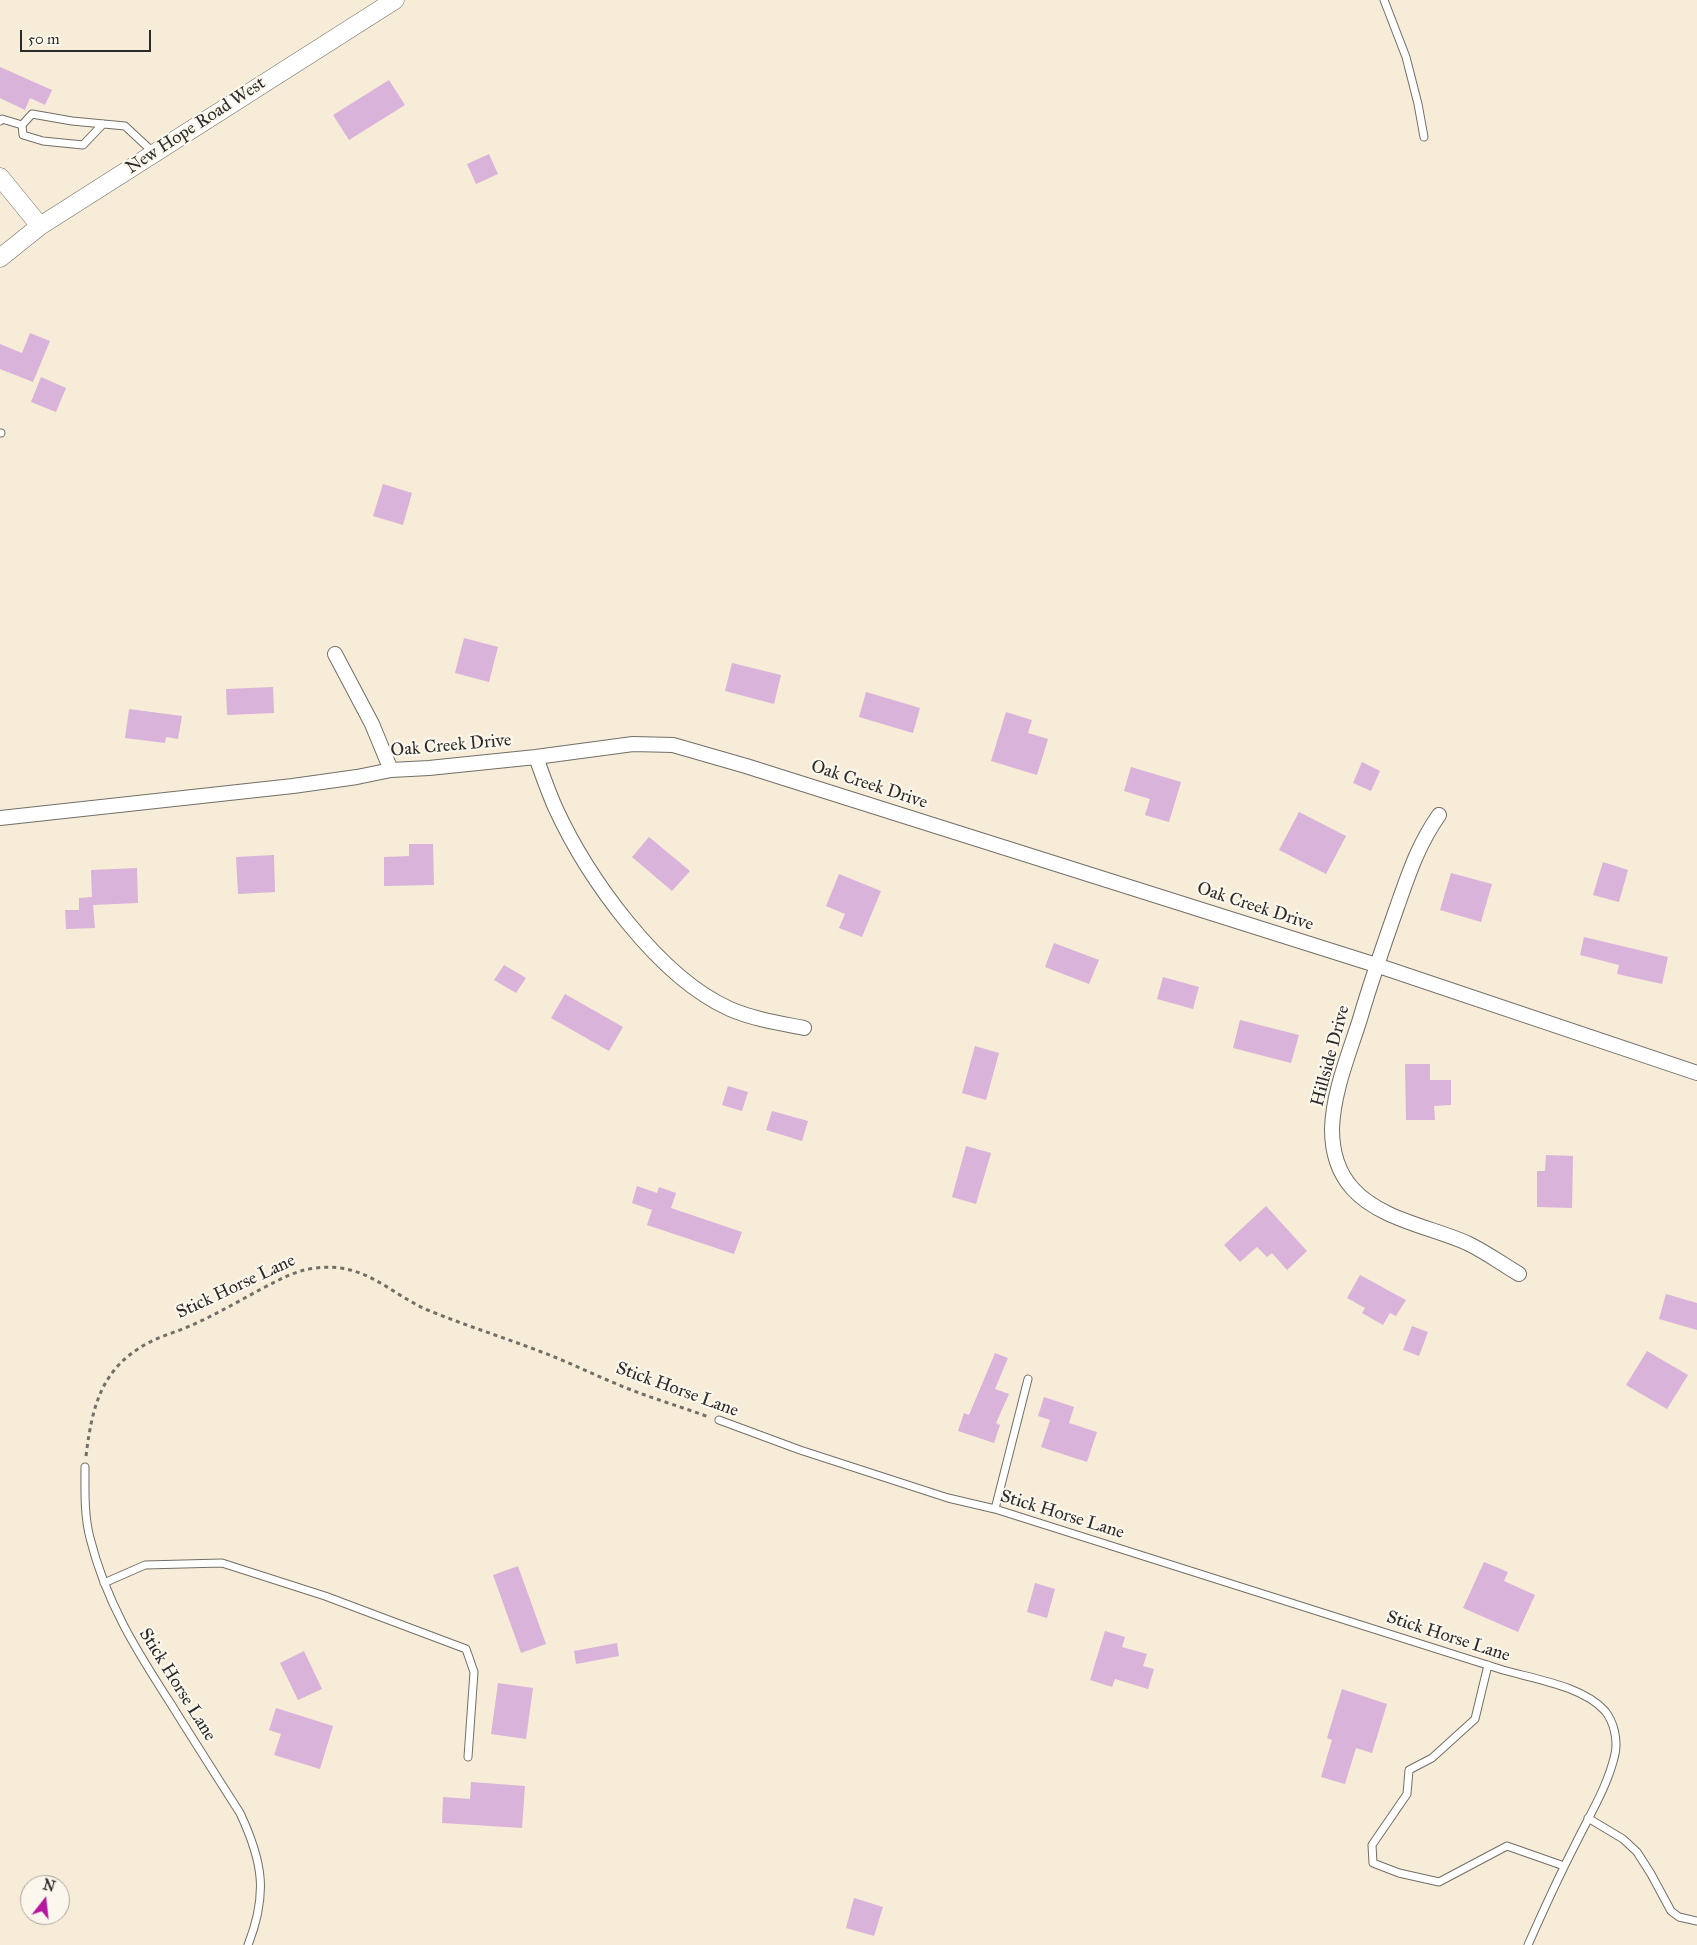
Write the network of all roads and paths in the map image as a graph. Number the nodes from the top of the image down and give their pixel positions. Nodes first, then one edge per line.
1 (395, 0) edge
2 (1384, 0) edge
3 (0, 121) edge
4 (103, 124) junction
5 (22, 125) junction
6 (1424, 137) dead end
7 (154, 153) junction
8 (0, 177) edge
9 (40, 226) junction
10 (0, 258) edge
11 (335, 654) dead end
12 (536, 757) junction
13 (391, 770) junction
14 (1439, 814) dead end
15 (0, 818) edge
16 (1376, 965) junction
17 (804, 1028) dead end
18 (1697, 1073) edge
19 (1519, 1274) dead end
20 (1028, 1379) dead end
21 (719, 1420) joint
22 (85, 1467) joint
23 (995, 1509) junction
24 (104, 1583) junction
25 (1488, 1666) junction
26 (468, 1758) dead end
27 (1588, 1818) junction
28 (1564, 1866) junction
29 (1697, 1922) edge
30 (248, 1945) edge
31 (1528, 1945) edge

1 - 7 street, New Hope Road West
2 - 6 lane
3 - 5 lane
4 - 5 lane
4 - 5 lane
4 - 7 lane
7 - 9 street, New Hope Road West
8 - 9 street
9 - 10 street, New Hope Road West
11 - 13 street
12 - 13 street, Oak Creek Drive
12 - 16 street, Oak Creek Drive
12 - 17 street
13 - 15 street, Oak Creek Drive
14 - 16 street, Hillside Drive
16 - 18 street, Oak Creek Drive
16 - 19 street, Hillside Drive
20 - 23 lane
21 - 22 path, Stick Horse Lane
21 - 23 lane, Stick Horse Lane
22 - 24 lane, Stick Horse Lane
23 - 25 lane, Stick Horse Lane
24 - 26 lane
24 - 30 lane, Stick Horse Lane
25 - 27 lane, Stick Horse Lane
25 - 28 lane
27 - 28 lane, Stick Horse Lane
27 - 29 lane
28 - 31 lane, Stick Horse Lane

